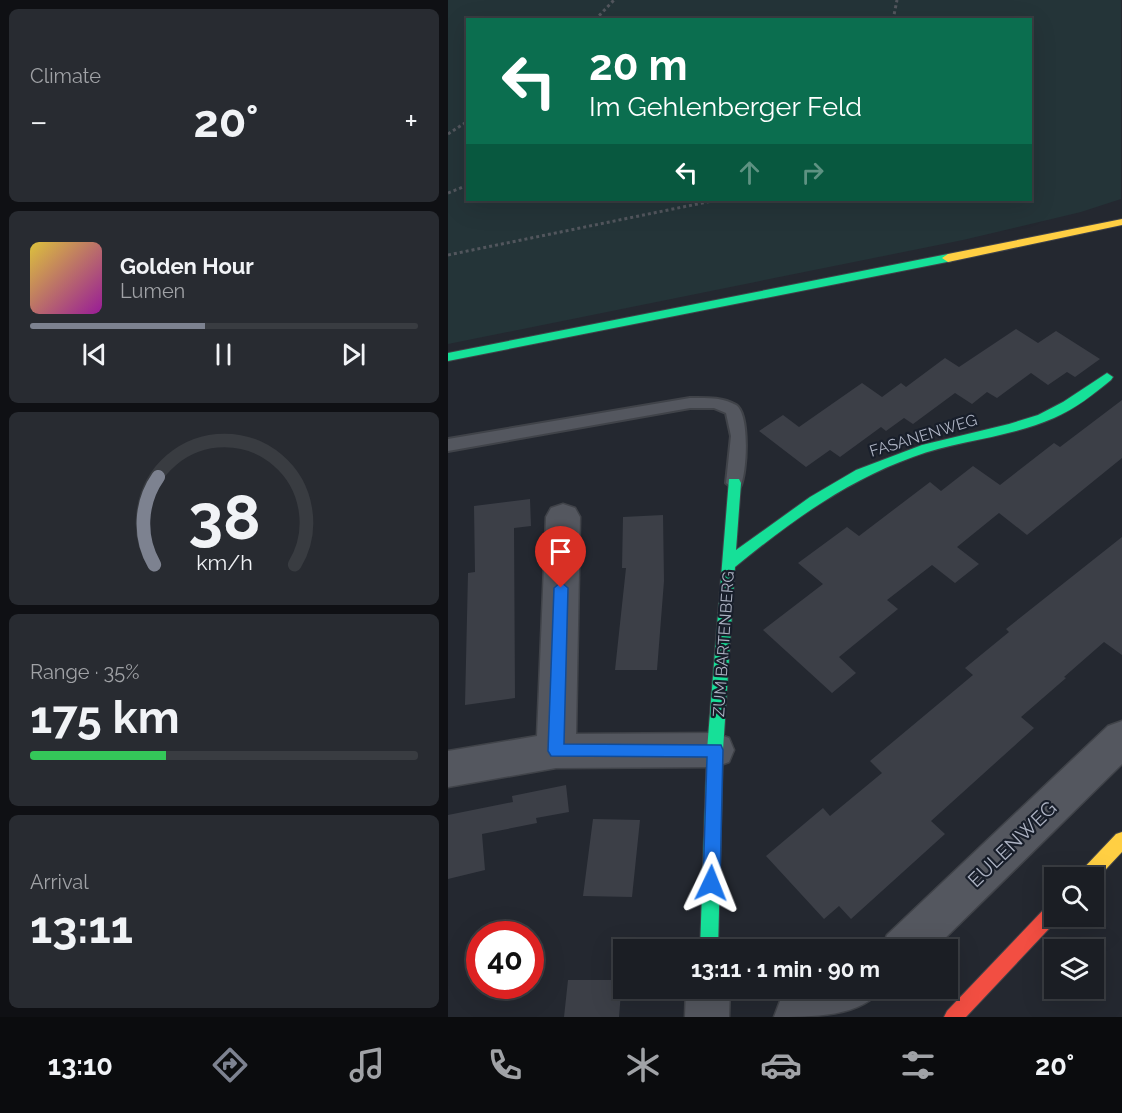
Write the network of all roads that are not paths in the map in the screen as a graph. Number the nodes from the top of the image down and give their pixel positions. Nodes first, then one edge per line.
1 (1119, 222) edge
2 (448, 357) edge
3 (1107, 377) dead end
4 (448, 445) edge
5 (734, 483) joint
6 (563, 517) dead end
7 (729, 564) junction
8 (1122, 738) edge
9 (715, 750) junction
10 (556, 751) junction
11 (448, 769) edge
12 (1122, 840) edge
13 (1096, 867) edge
14 (1044, 921) edge
15 (709, 939) edge
16 (913, 939) edge
17 (708, 999) edge
18 (842, 999) edge
19 (707, 1017) edge
20 (796, 1017) edge
21 (954, 1017) edge

1 - 2 main road
3 - 7 main road, FASANENWEG
4 - 5 lane
5 - 7 main road, ZUM BARTENBERG
6 - 10 street
7 - 9 main road, ZUM BARTENBERG
8 - 16 street, EULENWEG
9 - 10 street
9 - 15 main road, ZUM BARTENBERG
10 - 11 street
12 - 13 main road
14 - 21 main road
17 - 19 street
18 - 20 street

